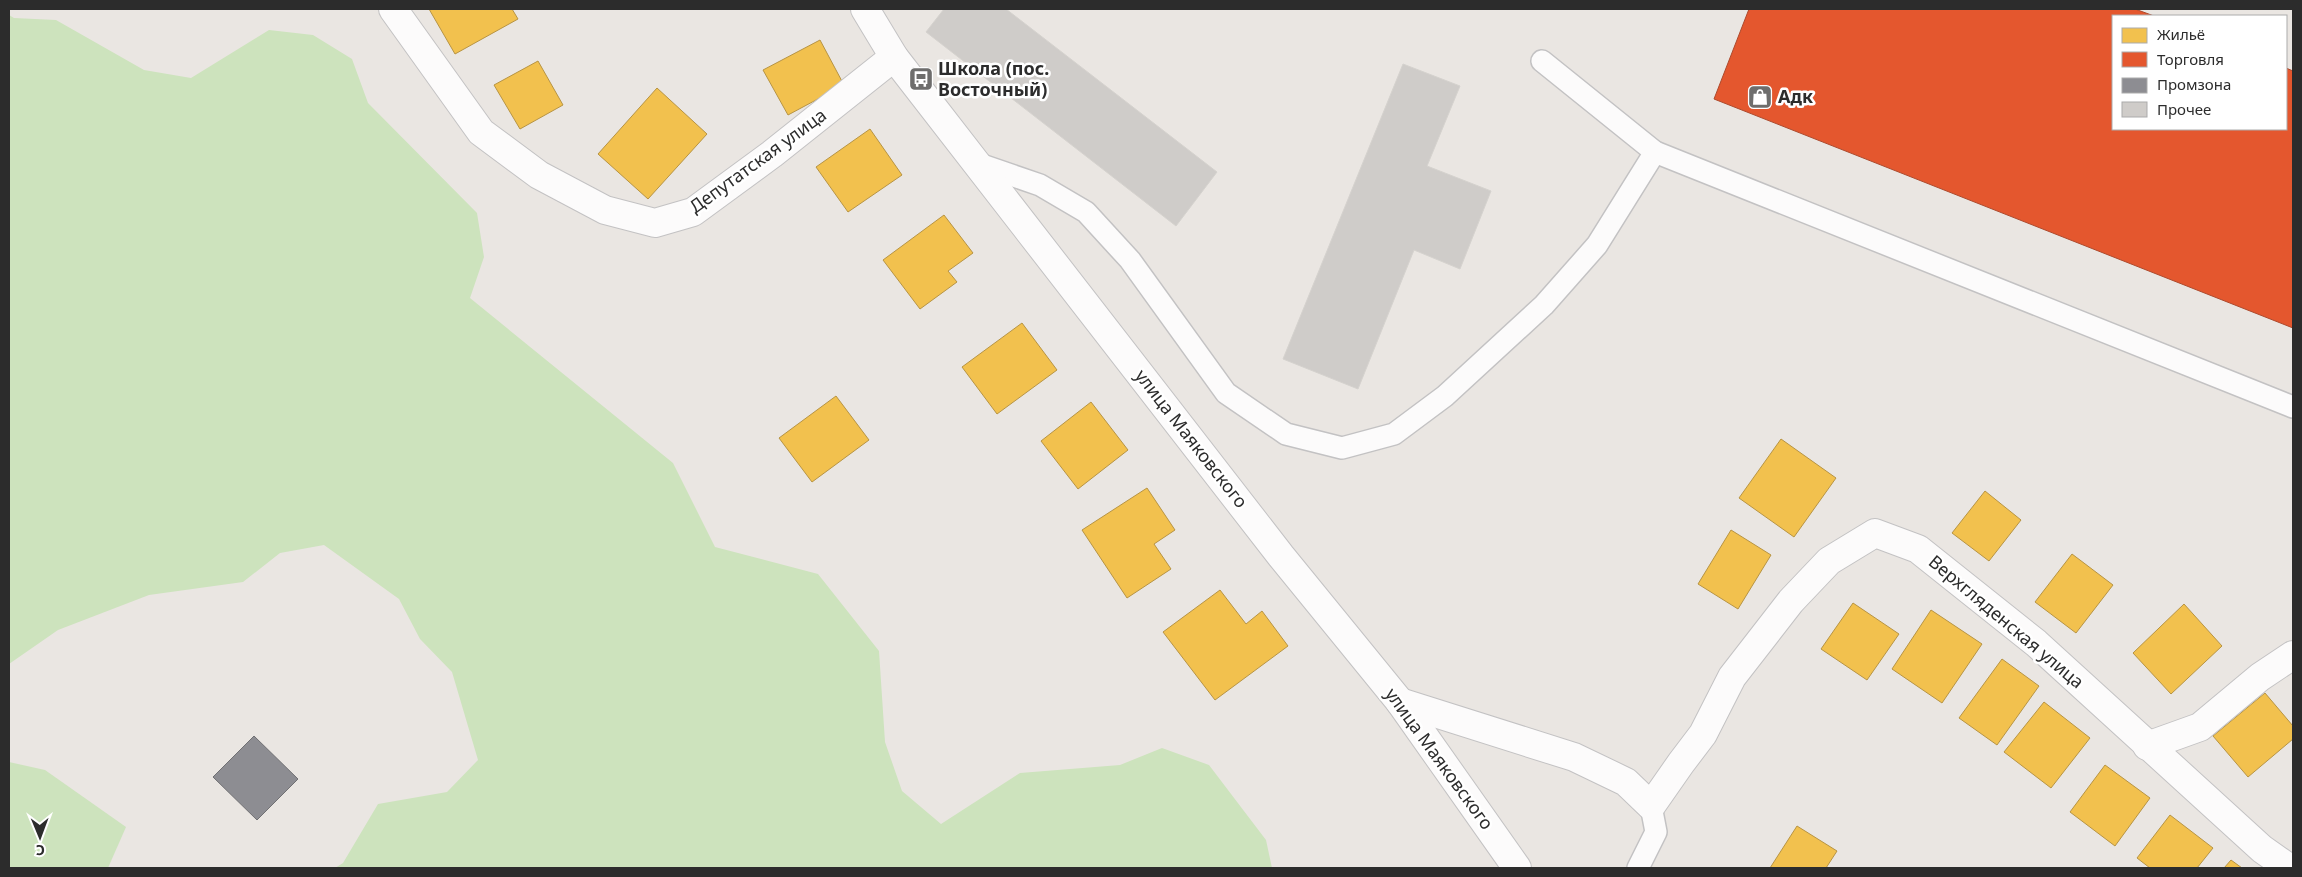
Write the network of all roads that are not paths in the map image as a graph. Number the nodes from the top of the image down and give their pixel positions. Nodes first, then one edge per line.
1 (394, 9) edge
2 (865, 9) edge
3 (894, 57) junction
4 (1542, 61) dead end
5 (1656, 152) junction
6 (978, 164) junction
7 (2293, 407) edge
8 (2293, 655) edge
9 (1400, 702) junction
10 (2147, 746) junction
11 (1652, 806) junction
12 (1517, 868) edge
13 (1638, 868) edge
14 (2289, 868) edge

1 - 3 street, Депутатская улица
2 - 3 street, улица Маяковского
3 - 6 street, улица Маяковского
4 - 5 lane
5 - 6 lane
5 - 7 lane
6 - 9 street, улица Маяковского
8 - 10 street
9 - 11 street
9 - 12 street, улица Маяковского
10 - 11 street, Верхгляденская улица
10 - 14 street, Верхгляденская улица
11 - 13 lane

